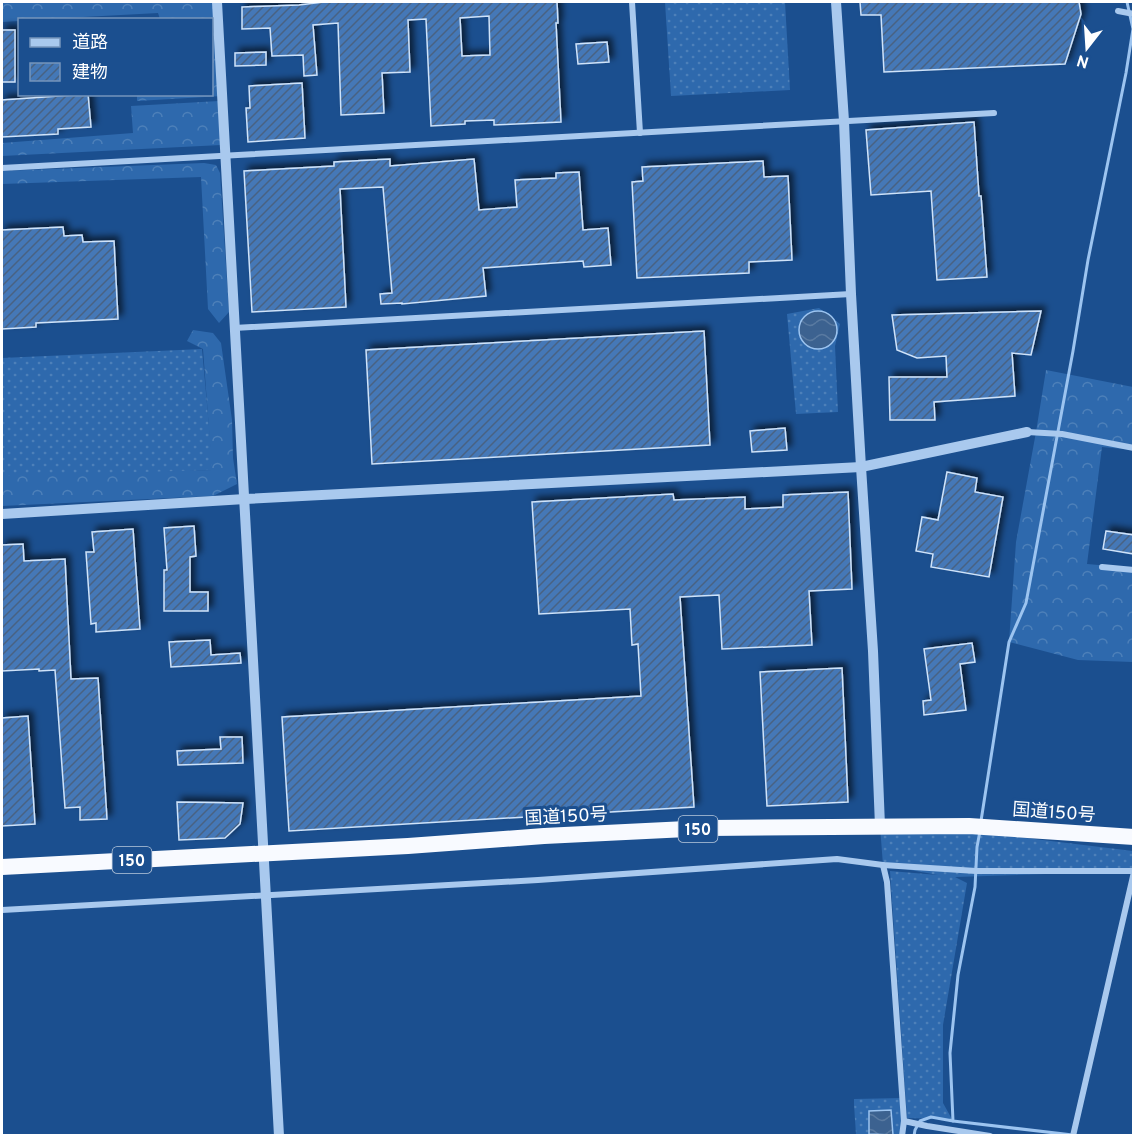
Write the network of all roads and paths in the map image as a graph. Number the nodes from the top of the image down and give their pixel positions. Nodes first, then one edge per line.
1 (217, 2) edge
2 (632, 2) edge
3 (836, 2) edge
4 (1118, 11) dead end
5 (1134, 14) edge
6 (994, 113) dead end
7 (844, 122) junction
8 (640, 133) junction
9 (225, 156) junction
10 (2, 168) edge
11 (851, 294) junction
12 (234, 328) junction
13 (1027, 432) joint
14 (1134, 448) edge
15 (861, 467) junction
16 (245, 499) junction
17 (2, 514) edge
18 (1102, 567) dead end
19 (1134, 570) edge
20 (880, 826) junction
21 (1134, 837) edge
22 (263, 854) junction
23 (883, 865) junction
24 (2, 867) edge
25 (1134, 871) edge
26 (266, 895) junction
27 (2, 910) edge
28 (904, 1121) junction
29 (279, 1136) edge
30 (902, 1136) edge
31 (990, 1136) edge
32 (1073, 1136) edge

1 - 9 street
2 - 8 street
3 - 7 street
4 - 5 street
6 - 7 street
7 - 8 street
7 - 11 street
8 - 9 street
9 - 10 street
9 - 12 street
11 - 12 street
11 - 15 street
12 - 16 street
13 - 14 street
13 - 15 street
15 - 16 street
15 - 20 street
16 - 17 street
16 - 22 street
18 - 19 street
20 - 21 highway, 国道150号 / 150
20 - 22 highway, 国道150号 / 150
22 - 24 highway, 国道150号 / 150
22 - 26 street
23 - 25 street
23 - 26 street
23 - 28 street
25 - 32 street
26 - 27 street
26 - 29 street
28 - 30 street
28 - 31 street

